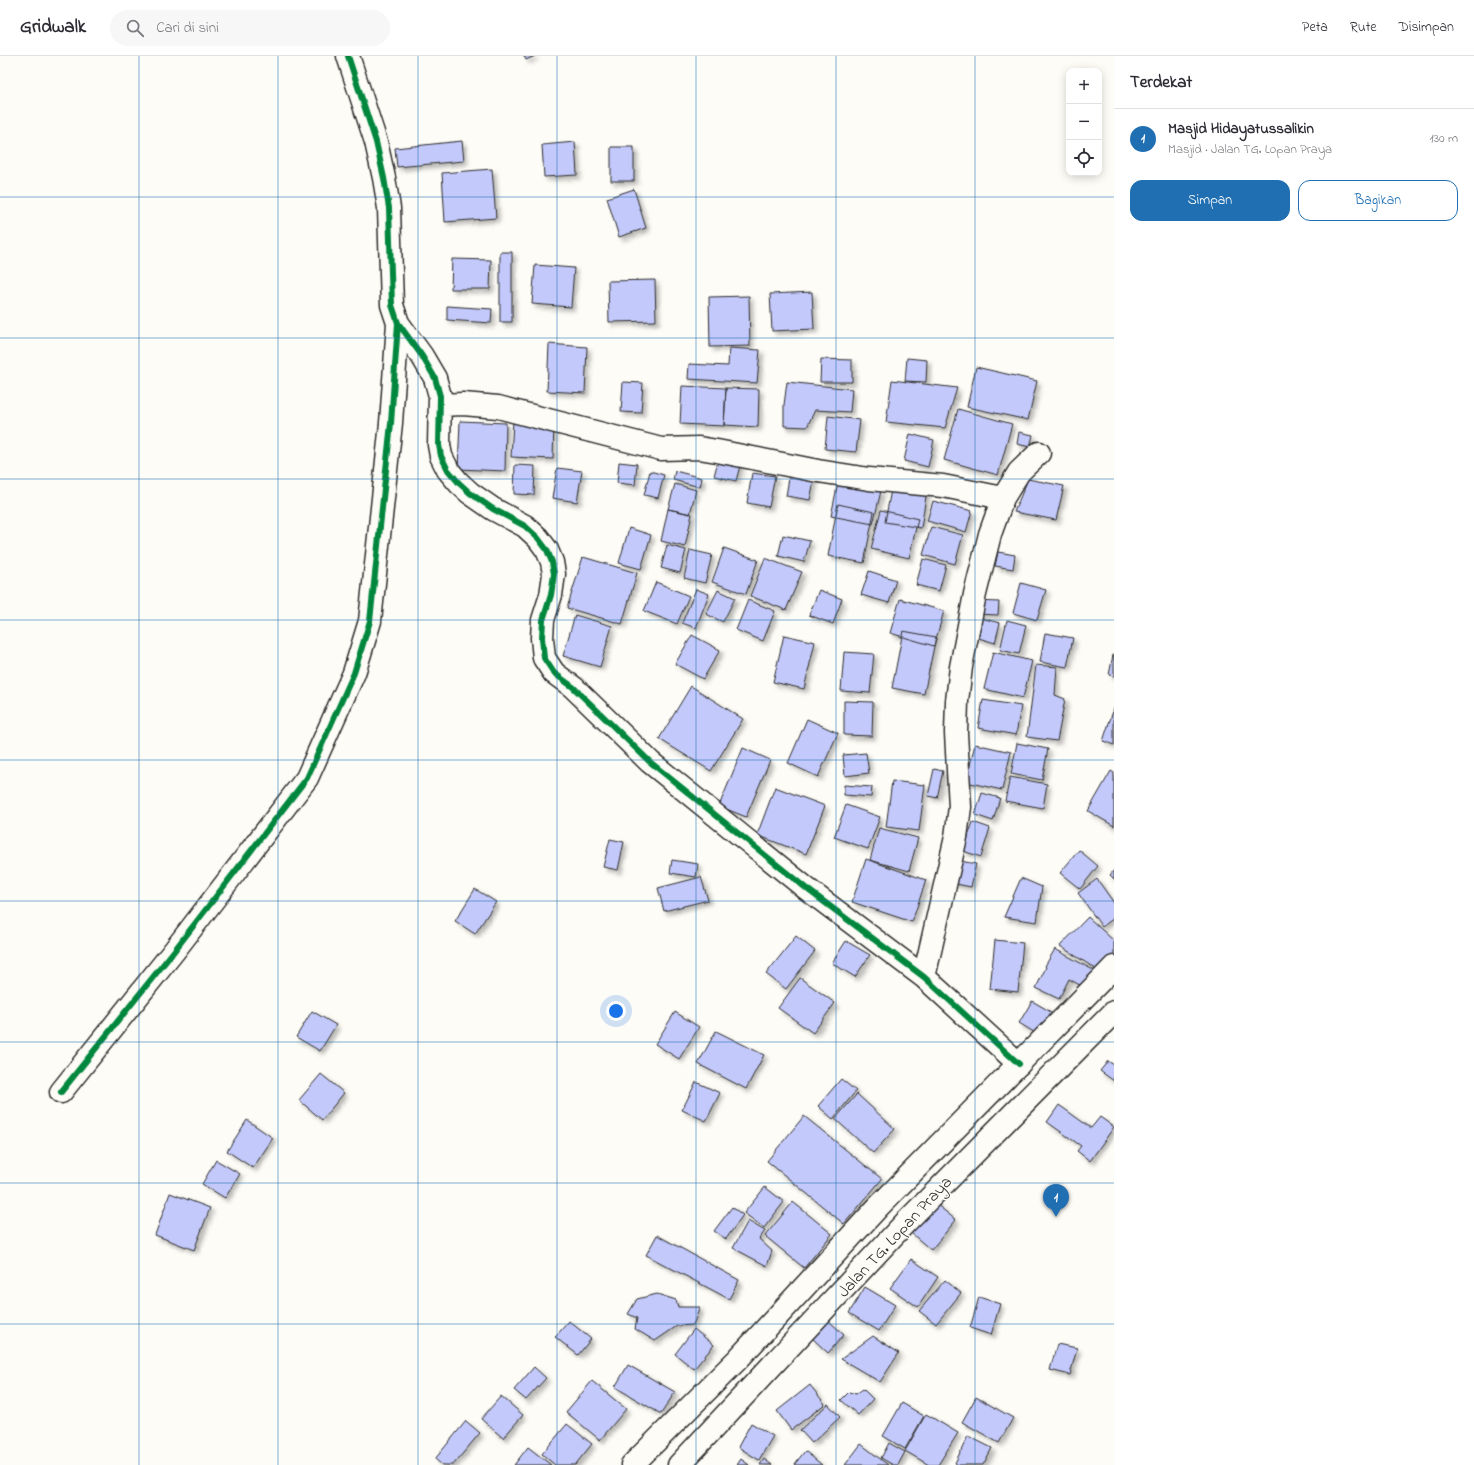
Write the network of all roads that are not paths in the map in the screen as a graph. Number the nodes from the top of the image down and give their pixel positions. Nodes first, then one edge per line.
1 (348, 56) edge
2 (398, 323) junction
3 (440, 405) junction
4 (1039, 453) dead end
5 (1003, 498) junction
6 (1114, 967) edge
7 (924, 977) junction
8 (1114, 1012) edge
9 (1019, 1064) junction
10 (61, 1092) dead end
11 (738, 1359) junction
12 (762, 1376) junction
13 (632, 1465) edge
14 (679, 1465) edge

1 - 2 main road
2 - 3 main road
2 - 10 main road
3 - 5 main road
3 - 7 main road
4 - 5 main road
5 - 7 main road
6 - 9 main road
7 - 9 main road
8 - 12 main road, Jalan TG. Lopan Praya
9 - 11 main road
11 - 12 main road
11 - 13 main road
12 - 14 main road, Jalan TG. Lopan Praya

